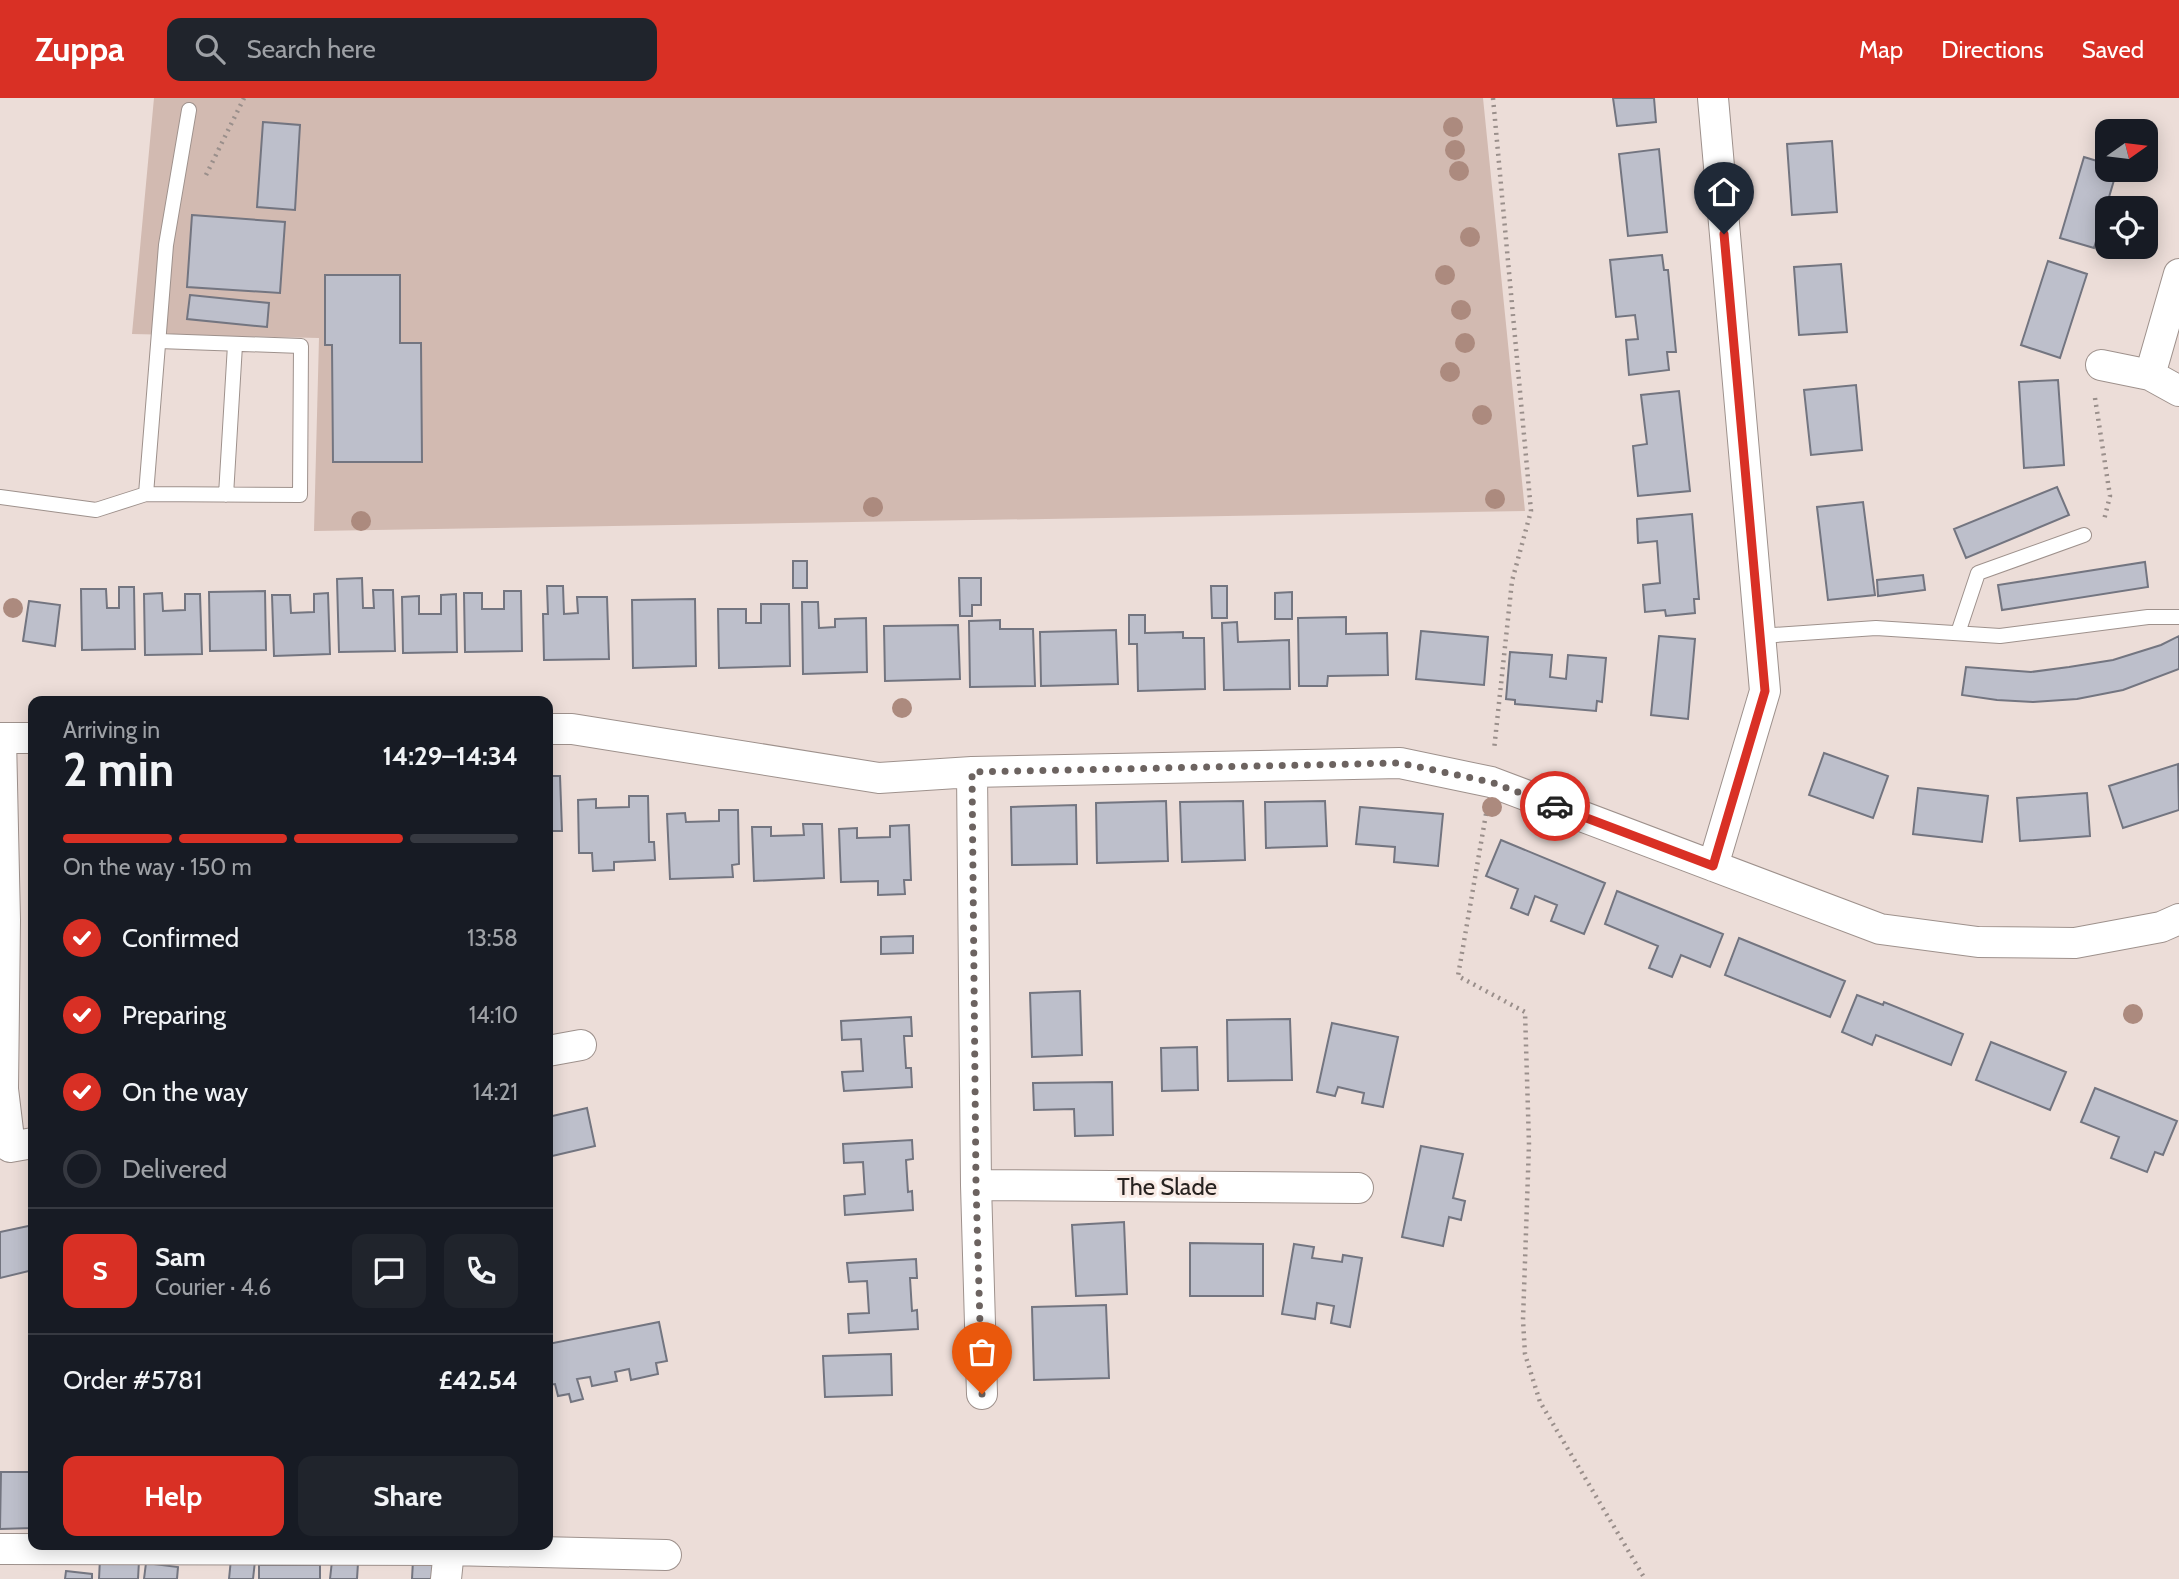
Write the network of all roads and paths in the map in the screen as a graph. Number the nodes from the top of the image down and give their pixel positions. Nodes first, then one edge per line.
1 (1493, 98) edge
2 (1713, 98) edge
3 (189, 110) dead end
4 (2179, 274) edge
5 (159, 341) junction
6 (235, 345) junction
7 (2101, 365) joint
8 (2150, 375) junction
9 (2179, 391) edge
10 (146, 494) junction
11 (226, 495) junction
12 (0, 497) edge
13 (2084, 535) joint
14 (2179, 617) edge
15 (1958, 633) junction
16 (1760, 636) junction
17 (553, 729) edge
18 (0, 738) edge
19 (28, 738) edge
20 (972, 772) junction
21 (1491, 782) junction
22 (1713, 866) junction
23 (2179, 919) edge
24 (580, 1045) dead end
25 (553, 1050) edge
26 (28, 1144) edge
27 (976, 1185) junction
28 (1358, 1188) dead end
29 (982, 1394) dead end
30 (0, 1549) edge
31 (28, 1549) edge
32 (264, 1550) edge
33 (666, 1555) dead end
34 (447, 1565) edge
35 (1645, 1579) edge

1 - 21 path
2 - 16 street
3 - 5 lane
4 - 8 street
5 - 6 lane
5 - 10 lane
6 - 11 lane
6 - 11 lane
7 - 8 street
7 - 13 path
8 - 9 street
10 - 11 lane
10 - 12 lane
13 - 15 lane
14 - 15 lane
15 - 16 lane
16 - 22 street
17 - 20 street
18 - 19 street
18 - 26 street
20 - 21 street
20 - 27 street
21 - 22 street
21 - 35 path
22 - 23 street
24 - 25 street
27 - 28 street, The Slade
27 - 29 street
30 - 31 street
32 - 34 street
33 - 34 street

